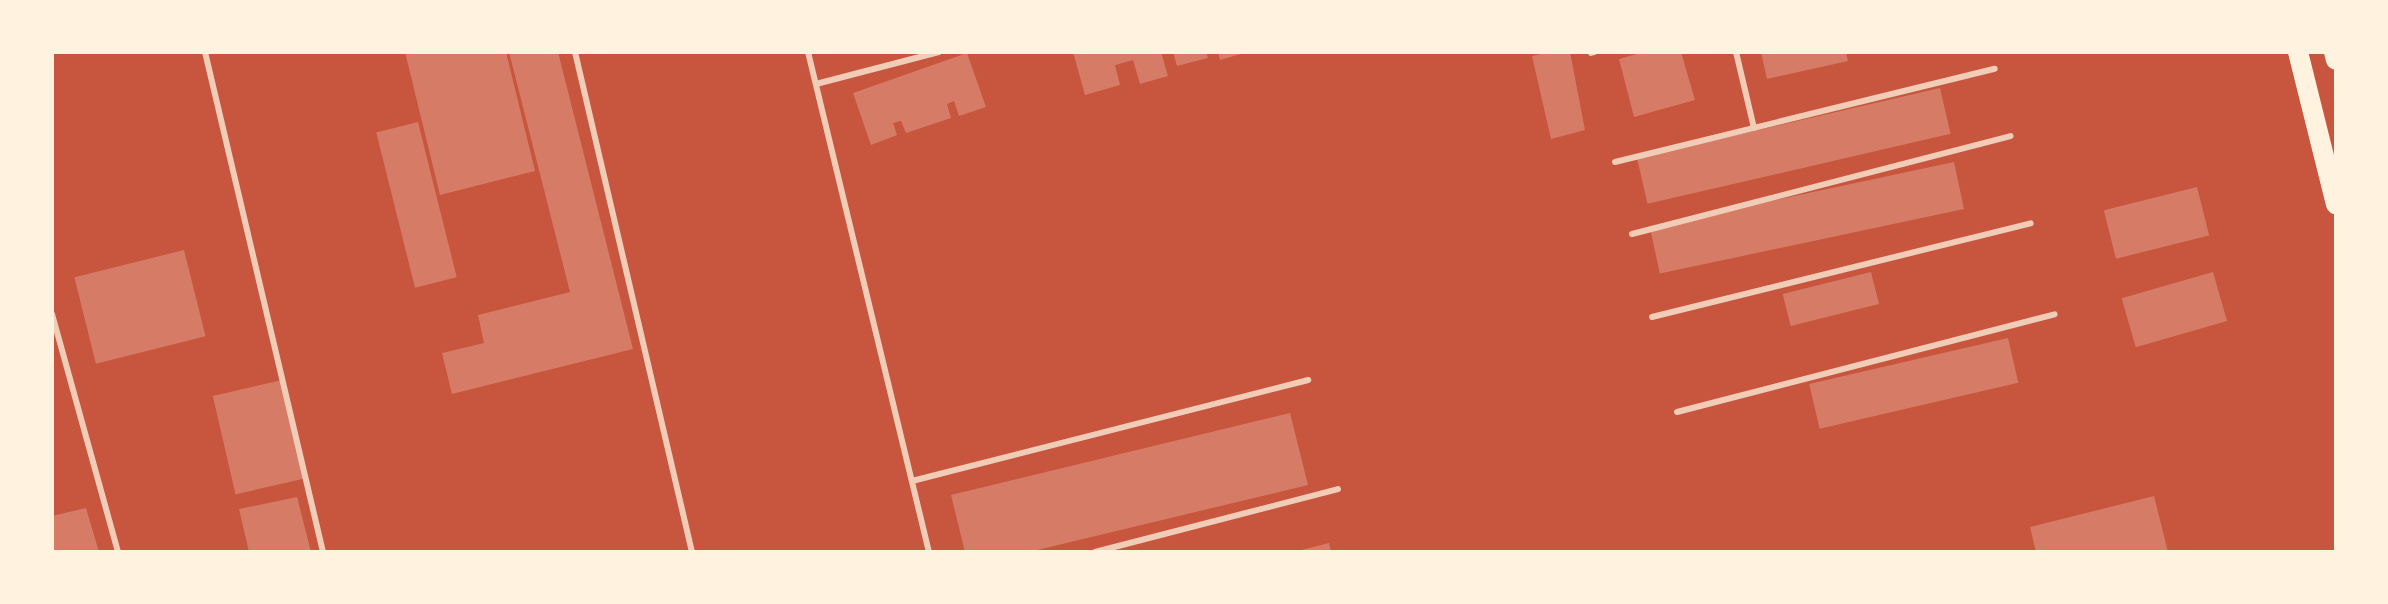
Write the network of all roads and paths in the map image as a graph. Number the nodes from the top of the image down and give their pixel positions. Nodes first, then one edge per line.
1 (205, 52) edge
2 (575, 52) edge
3 (808, 52) edge
4 (939, 52) edge
5 (1736, 52) edge
6 (2298, 52) edge
7 (2334, 52) edge
8 (2336, 60) edge
9 (1995, 69) dead end
10 (816, 84) junction
11 (1754, 128) junction
12 (2011, 136) dead end
13 (1615, 162) dead end
14 (2336, 204) edge
15 (2031, 223) dead end
16 (1632, 234) dead end
17 (52, 314) edge
18 (2055, 314) dead end
19 (1652, 317) dead end
20 (1308, 380) dead end
21 (1677, 412) dead end
22 (912, 481) junction
23 (1338, 489) dead end
24 (118, 552) edge
25 (323, 552) edge
26 (692, 552) edge
27 (929, 552) edge
28 (1095, 552) edge

1 - 25 lane
2 - 26 lane
3 - 10 lane
4 - 10 lane
5 - 11 lane
6 - 14 main road
7 - 8 main road
9 - 11 lane
10 - 22 lane
11 - 13 lane
12 - 16 lane
15 - 19 lane
17 - 24 lane
18 - 21 lane
20 - 22 lane
22 - 27 lane
23 - 28 lane

